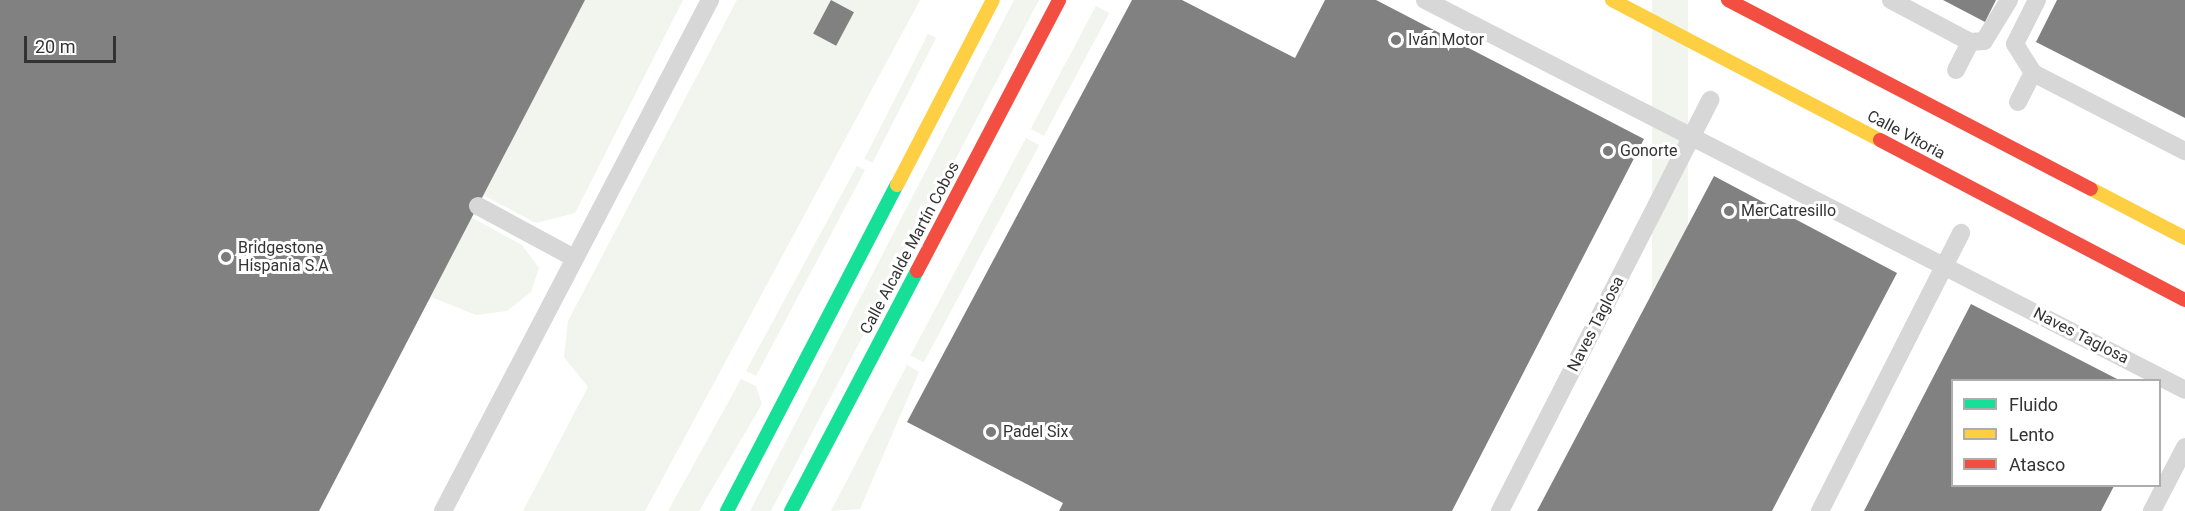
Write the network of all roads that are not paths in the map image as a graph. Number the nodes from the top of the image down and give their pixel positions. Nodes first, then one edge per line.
1 (710, 0) edge
2 (993, 0) edge
3 (1059, 0) edge
4 (1425, 0) edge
5 (1612, 0) edge
6 (1728, 0) edge
7 (1891, 0) edge
8 (2009, 0) edge
9 (2037, 0) edge
10 (1970, 42) junction
11 (1956, 70) dead end
12 (2033, 74) junction
13 (1710, 100) dead end
14 (2018, 102) dead end
15 (1691, 136) junction
16 (2185, 151) edge
17 (478, 206) dead end
18 (1961, 233) dead end
19 (2185, 238) edge
20 (574, 258) junction
21 (1945, 266) junction
22 (2185, 300) edge
23 (2185, 390) edge
24 (2185, 447) edge
25 (443, 511) edge
26 (727, 511) edge
27 (790, 511) edge
28 (1500, 511) edge
29 (1820, 511) edge
30 (2152, 511) edge

1 - 20 lane
2 - 26 main road
3 - 27 main road, Calle Alcalde Martín Cobos
4 - 15 lane, Naves Taglosa
5 - 22 main road, Calle Vitoria
6 - 19 main road
7 - 10 lane
8 - 10 lane
9 - 12 lane
10 - 11 lane
12 - 14 lane
12 - 16 lane
13 - 15 lane, Naves Taglosa
15 - 21 lane, Naves Taglosa
15 - 28 lane, Naves Taglosa
17 - 20 lane
18 - 21 lane
20 - 25 lane
21 - 23 lane, Naves Taglosa
21 - 29 lane
24 - 30 lane

